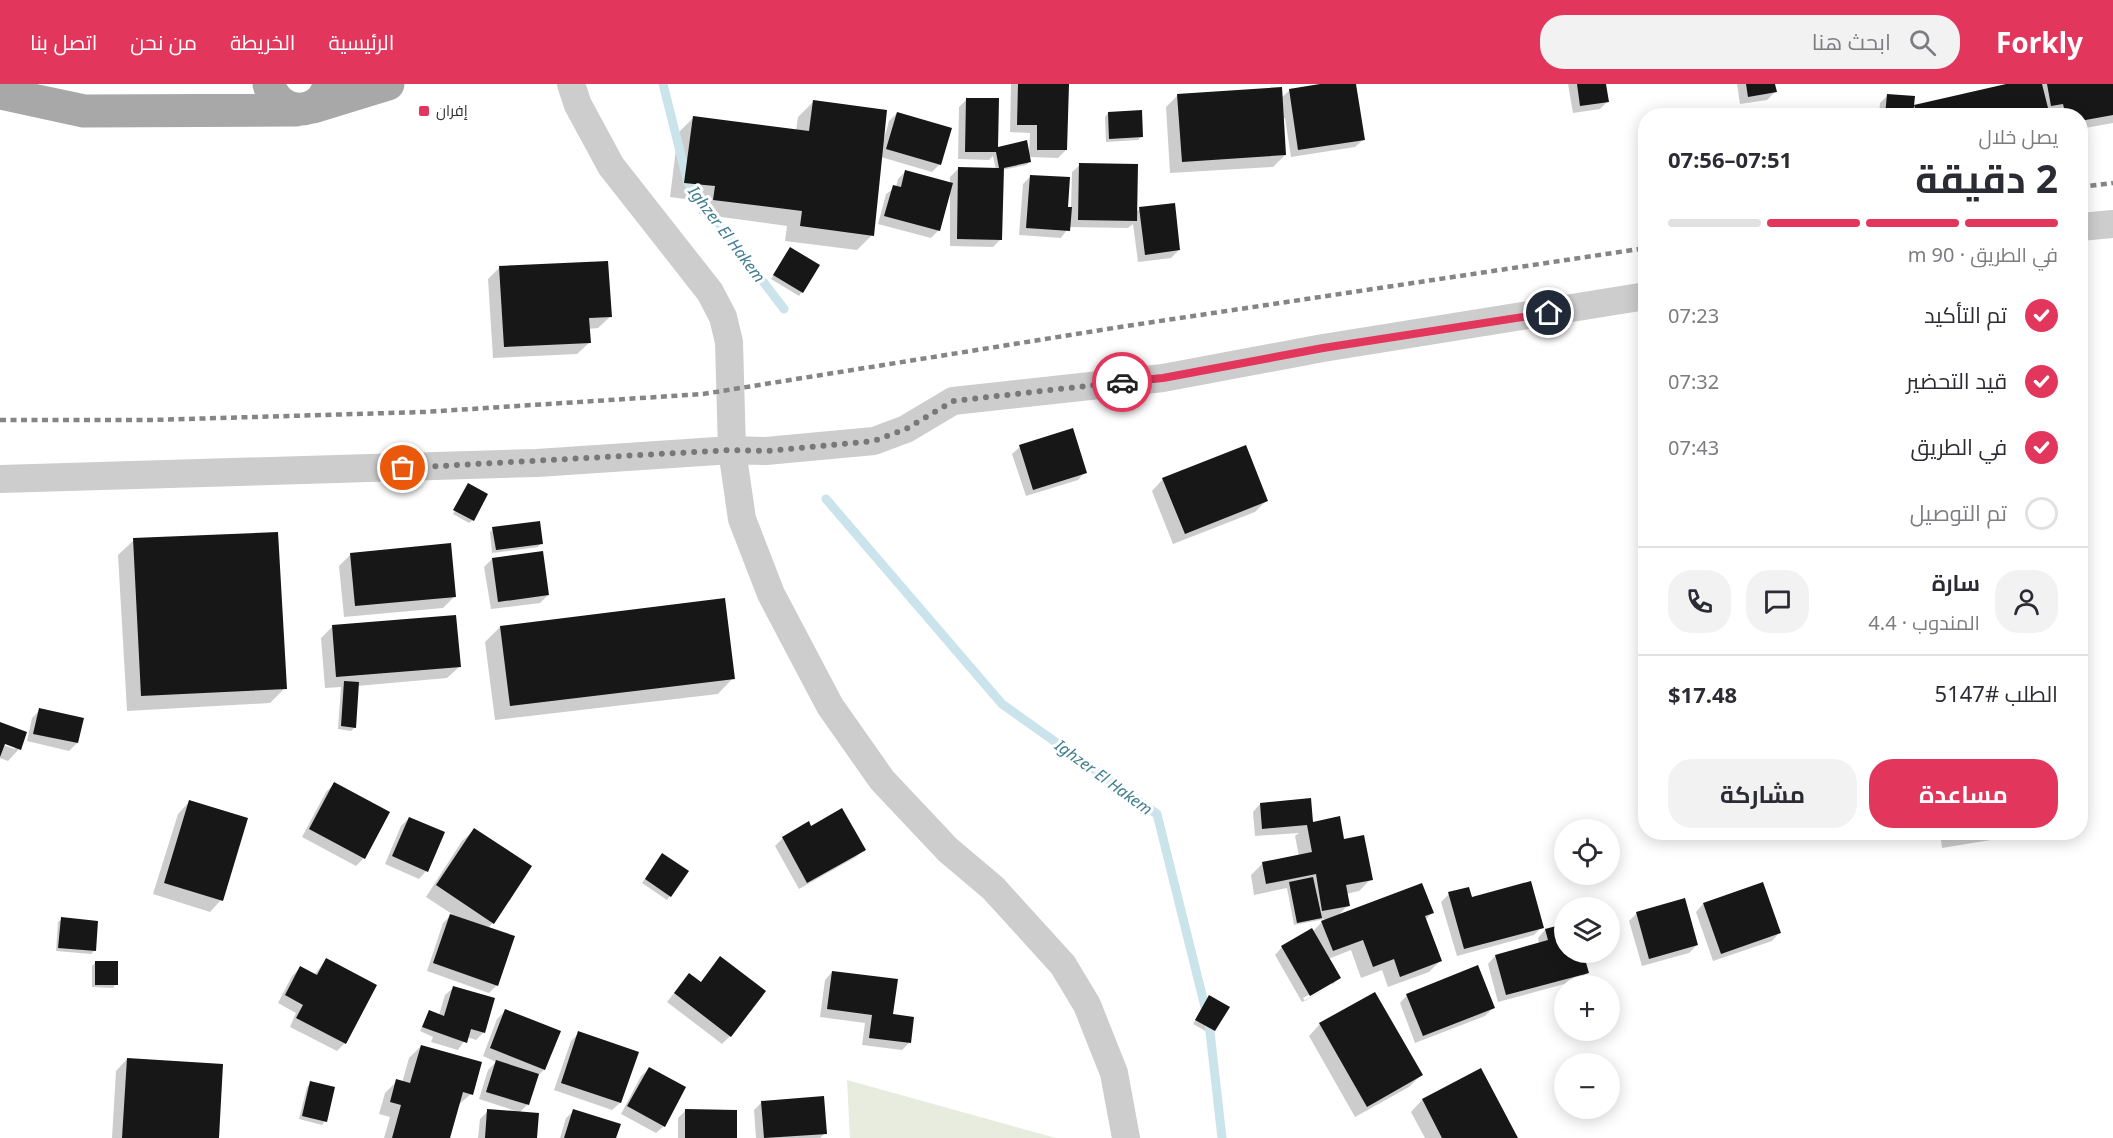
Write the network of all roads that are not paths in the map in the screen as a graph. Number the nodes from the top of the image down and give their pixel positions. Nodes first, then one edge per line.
1 (269, 84) edge
2 (388, 84) edge
3 (571, 84) edge
4 (0, 93) edge
5 (313, 100) edge
6 (2113, 224) edge
7 (2088, 226) edge
8 (1638, 297) edge
9 (732, 450) junction
10 (0, 479) edge
11 (1126, 1138) edge

1 - 5 main road
2 - 5 main road
3 - 9 street
4 - 5 main road
6 - 7 street
8 - 9 street
9 - 10 street
9 - 11 street

